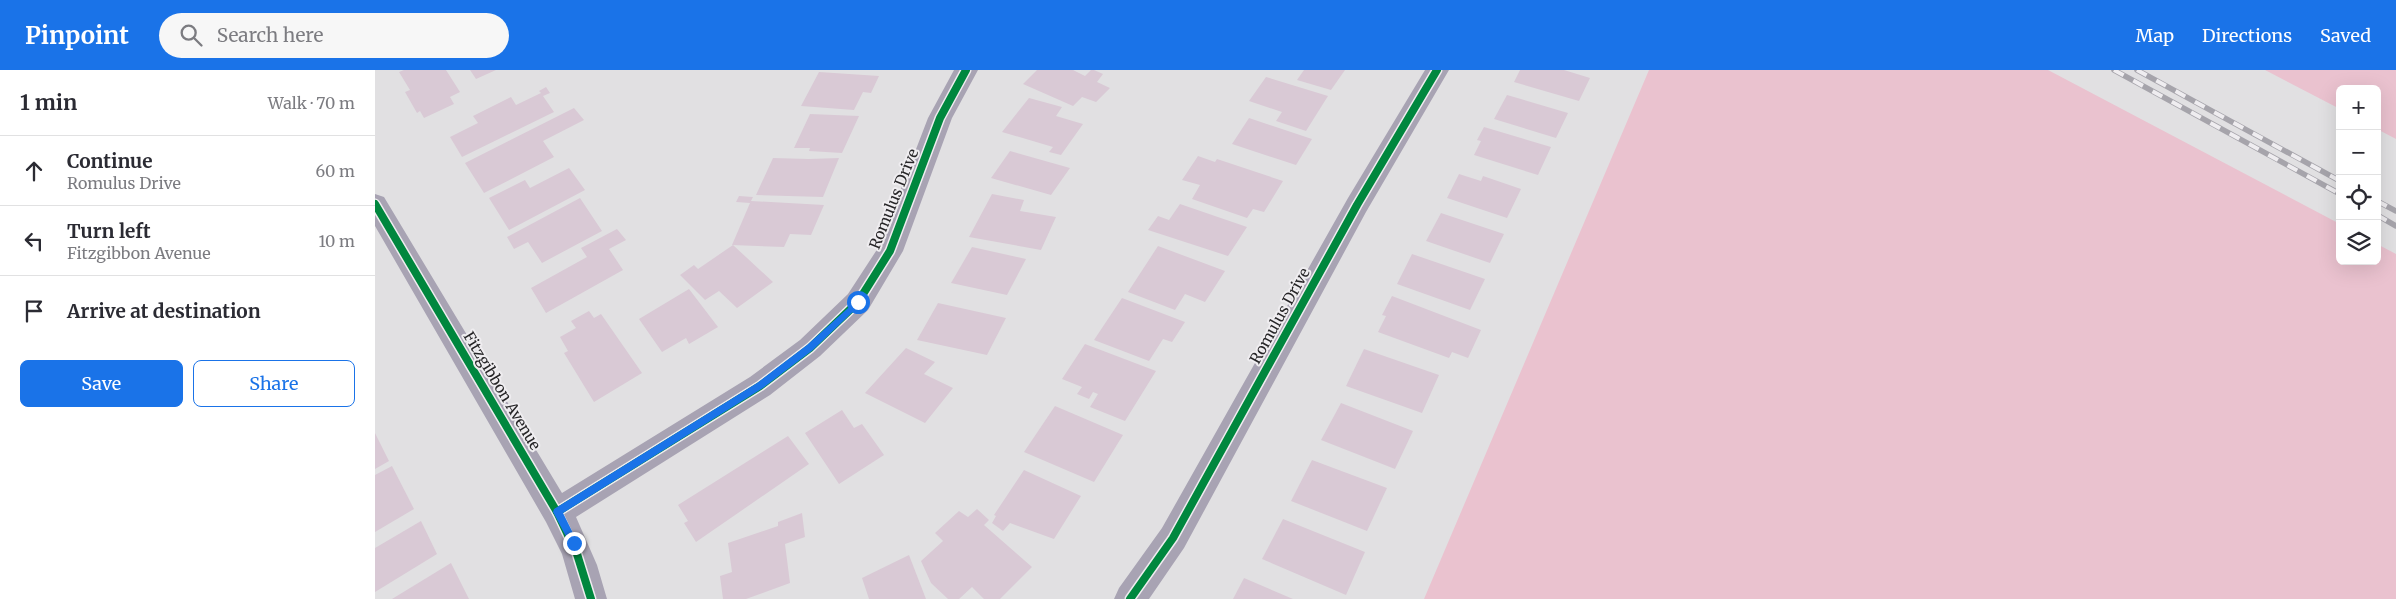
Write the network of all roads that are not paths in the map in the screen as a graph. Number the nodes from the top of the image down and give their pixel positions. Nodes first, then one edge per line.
1 (966, 70) edge
2 (1437, 70) edge
3 (375, 204) edge
4 (557, 512) junction
5 (591, 599) edge
6 (1130, 599) edge

1 - 4 street, Romulus Drive
2 - 6 street, Romulus Drive
3 - 4 street, Fitzgibbon Avenue
4 - 5 street, Fitzgibbon Avenue

